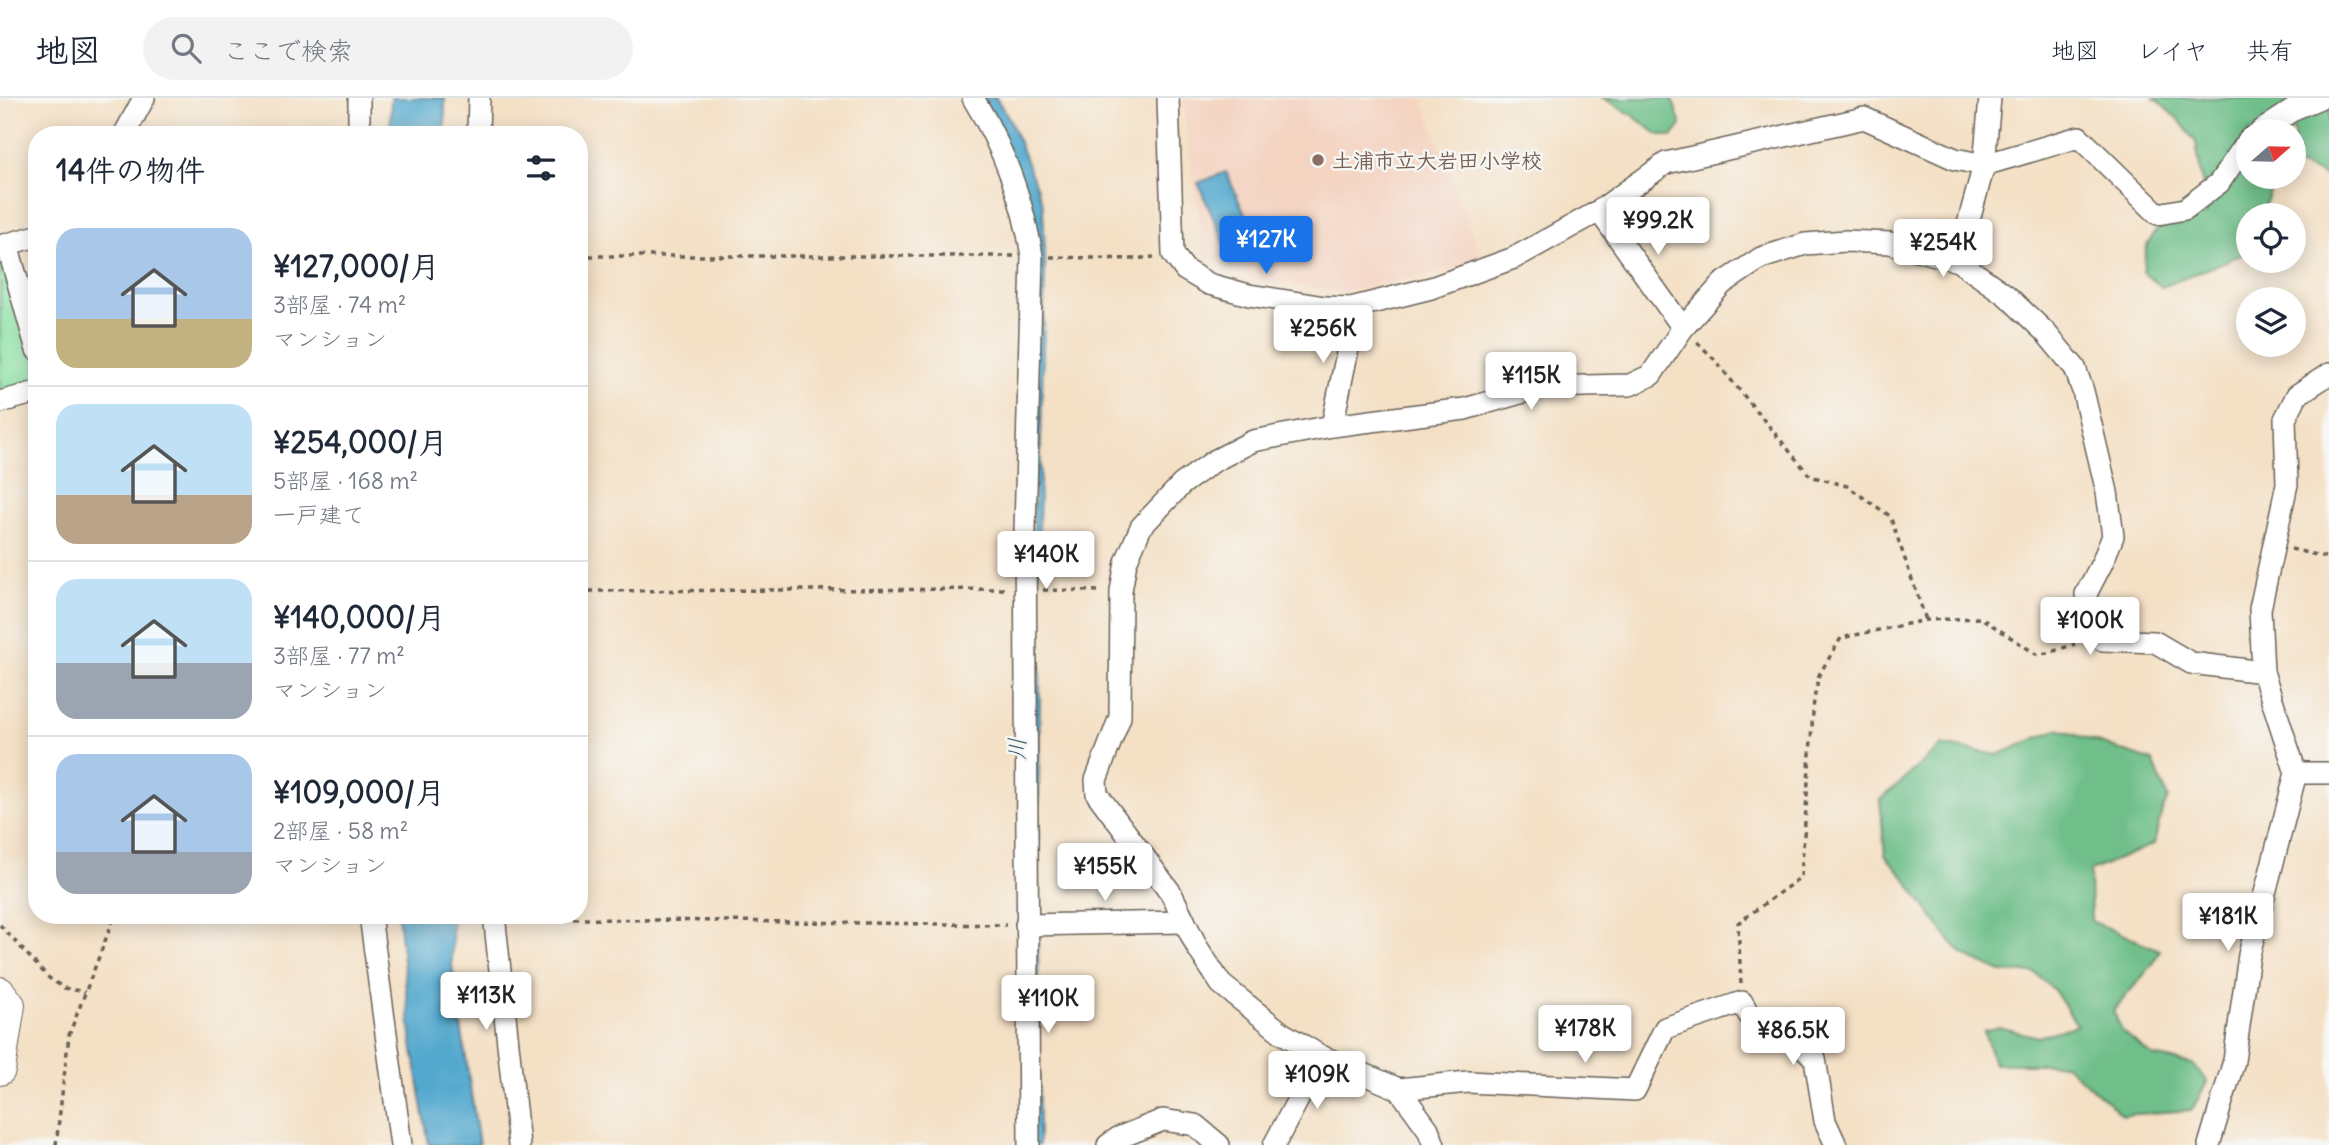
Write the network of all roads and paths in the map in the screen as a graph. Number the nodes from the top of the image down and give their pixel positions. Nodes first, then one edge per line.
1 (144, 98) edge
2 (359, 98) edge
3 (479, 98) edge
4 (973, 98) edge
5 (1168, 98) edge
6 (1990, 98) edge
7 (2320, 98) edge
8 (2279, 119) edge
9 (129, 126) edge
10 (359, 126) edge
11 (478, 126) edge
12 (2236, 158) edge
13 (1984, 165) junction
14 (1599, 211) junction
15 (28, 238) edge
16 (4, 245) edge
17 (1173, 254) junction
18 (588, 256) edge
19 (1032, 256) junction
20 (1958, 261) junction
21 (1351, 308) junction
22 (28, 321) edge
23 (1683, 328) junction
24 (2329, 373) edge
25 (28, 395) edge
26 (0, 402) edge
27 (1332, 426) junction
28 (2275, 545) junction
29 (2329, 558) edge
30 (1025, 589) junction
31 (588, 590) edge
32 (1121, 591) junction
33 (1926, 620) junction
34 (2097, 636) junction
35 (2263, 672) junction
36 (2296, 773) junction
37 (2329, 774) edge
38 (588, 918) edge
39 (1184, 922) junction
40 (111, 924) edge
41 (371, 924) edge
42 (496, 924) edge
43 (0, 925) edge
44 (1026, 925) junction
45 (0, 992) edge
46 (85, 992) junction
47 (1742, 1002) junction
48 (1321, 1056) junction
49 (0, 1070) edge
50 (1399, 1089) junction
51 (57, 1145) edge
52 (401, 1145) edge
53 (519, 1145) edge
54 (1029, 1145) edge
55 (1108, 1145) edge
56 (1219, 1145) edge
57 (1274, 1145) edge
58 (1434, 1145) edge
59 (1836, 1145) edge
60 (2209, 1145) edge

1 - 9 street
2 - 10 street
3 - 11 street
4 - 19 street
5 - 17 street
6 - 13 street
7 - 8 street
12 - 13 street
13 - 14 street
13 - 20 street
14 - 21 street
14 - 23 street
15 - 16 street
16 - 22 street
17 - 19 path
17 - 21 street
18 - 19 path
19 - 30 street
20 - 23 street
20 - 34 street
21 - 27 street
23 - 27 street
23 - 33 path
24 - 28 street
25 - 26 street
27 - 32 street
28 - 29 path
28 - 35 street
30 - 31 path
30 - 32 path
30 - 44 street
32 - 39 street
33 - 34 path
33 - 47 path
34 - 35 street
35 - 36 street
36 - 37 street
36 - 60 street
38 - 44 path
39 - 44 street
39 - 48 street
40 - 46 path
41 - 52 street
42 - 53 street
43 - 46 path
44 - 54 street
45 - 49 street
46 - 51 path
47 - 50 street
47 - 59 street
48 - 50 street
48 - 57 street
50 - 58 street
55 - 56 street

